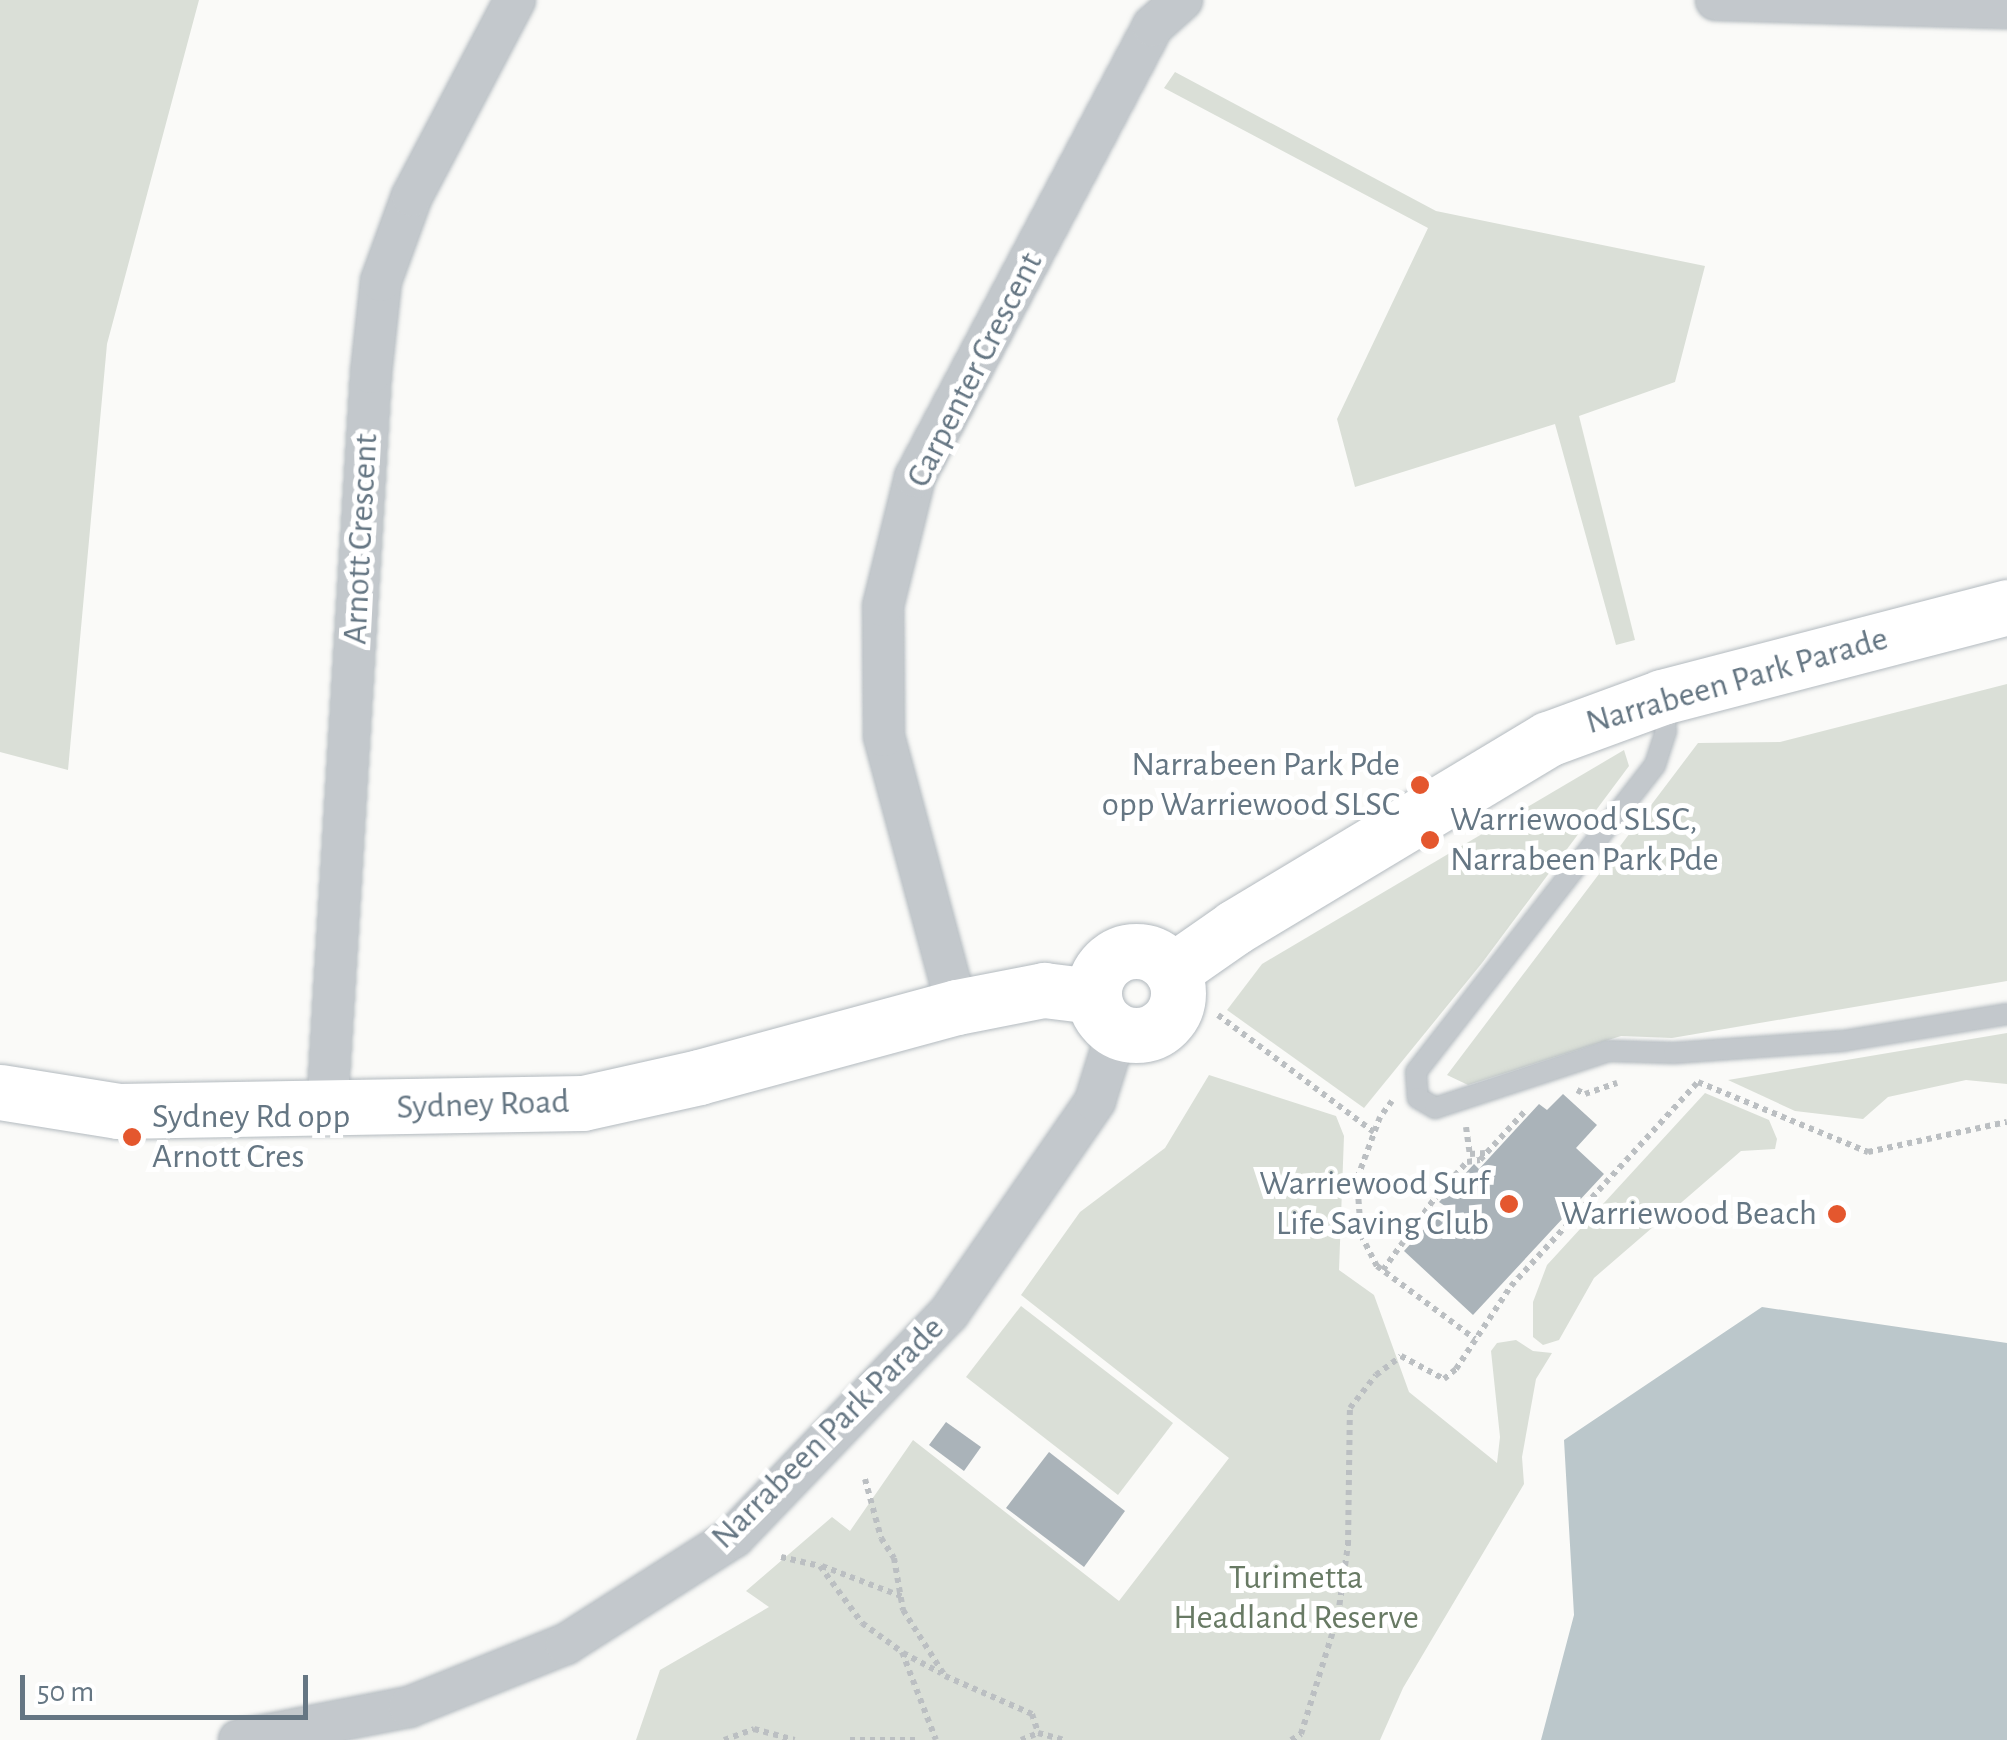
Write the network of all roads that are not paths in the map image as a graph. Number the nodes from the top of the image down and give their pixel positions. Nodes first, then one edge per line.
1 (515, 0) edge
2 (1182, 0) edge
3 (1716, 0) edge
4 (2007, 8) edge
5 (2007, 606) edge
6 (1662, 697) junction
7 (956, 1007) junction
8 (1105, 1013) junction
9 (2007, 1014) edge
10 (0, 1092) edge
11 (327, 1110) junction
12 (239, 1740) edge

1 - 11 street, Arnott Crescent
2 - 7 street, Carpenter Crescent
3 - 4 street
5 - 6 street, Narrabeen Park Parade
6 - 8 street, Narrabeen Park Parade
6 - 9 lane
7 - 8 street
7 - 11 street, Sydney Road
8 - 12 street, Narrabeen Park Parade
10 - 11 street, Sydney Road

